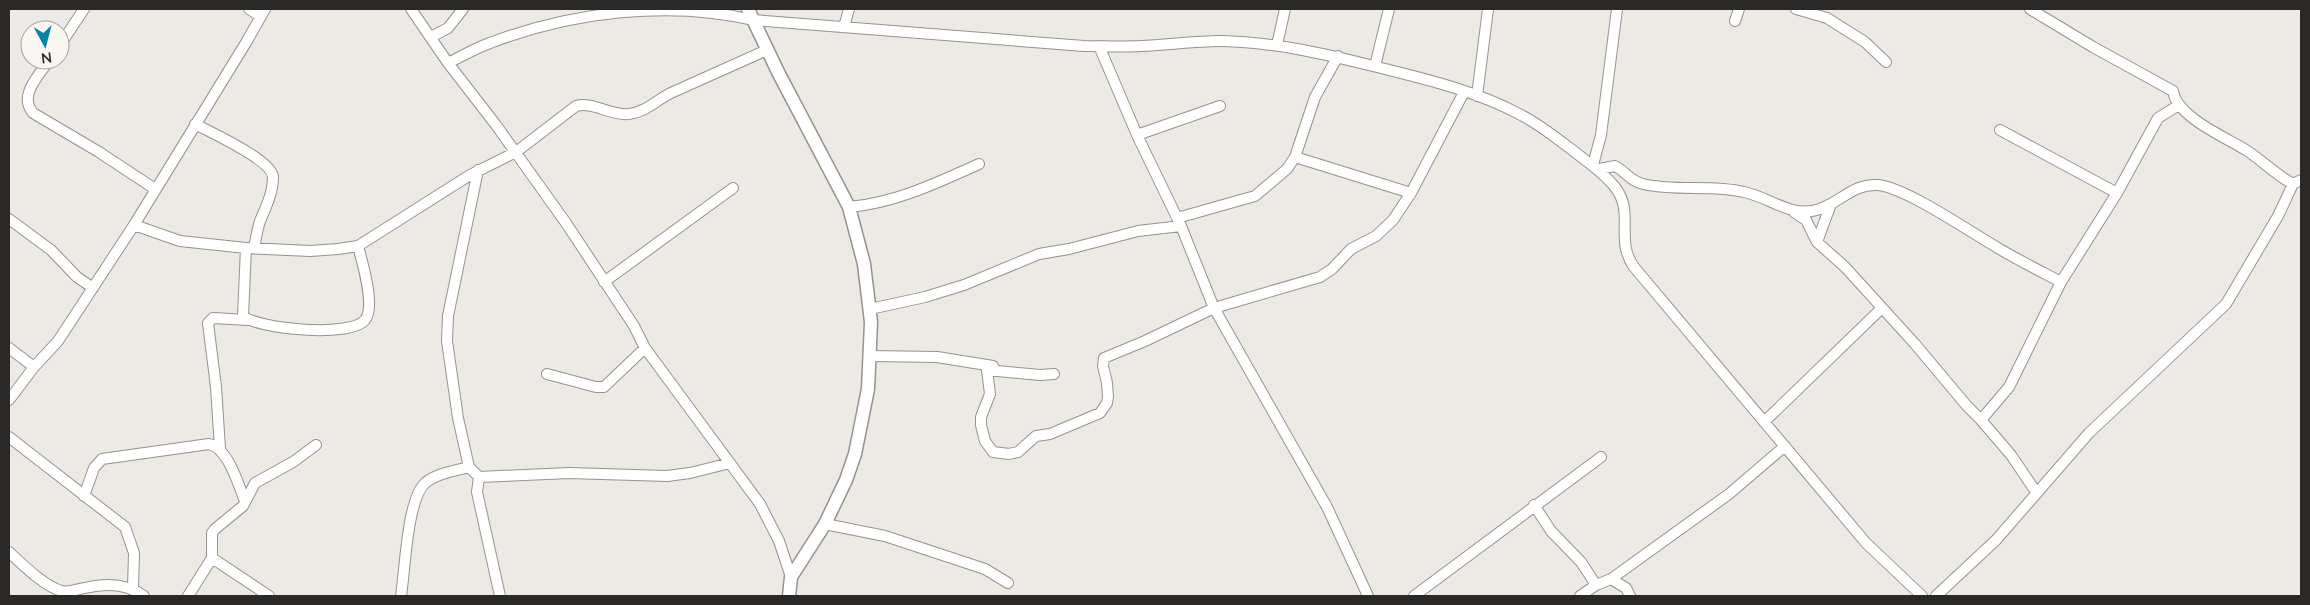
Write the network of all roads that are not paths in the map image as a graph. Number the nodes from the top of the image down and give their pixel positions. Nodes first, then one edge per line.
1 (84, 9) edge
2 (249, 9) edge
3 (411, 9) edge
4 (463, 9) edge
5 (642, 9) edge
6 (850, 9) edge
7 (1284, 9) edge
8 (1389, 9) edge
9 (1488, 9) edge
10 (1616, 9) edge
11 (1739, 9) edge
12 (1796, 9) edge
13 (2030, 9) edge
14 (262, 12) edge
15 (751, 14) edge
16 (1735, 21) dead end
17 (844, 27) junction
18 (70, 29) edge
19 (431, 37) junction
20 (1277, 45) junction
21 (1099, 46) junction
22 (767, 50) junction
23 (1338, 56) junction
24 (1886, 62) dead end
25 (448, 63) junction
26 (1375, 66) junction
27 (43, 70) edge
28 (1464, 92) junction
29 (1477, 96) junction
30 (2179, 105) junction
31 (1220, 106) dead end
32 (195, 124) junction
33 (2000, 130) dead end
34 (1137, 135) junction
35 (516, 152) junction
36 (1295, 157) junction
37 (979, 164) dead end
38 (1596, 167) junction
39 (478, 170) junction
40 (2297, 182) edge
41 (155, 188) junction
42 (733, 188) dead end
43 (1410, 193) junction
44 (2117, 194) junction
45 (1831, 204) junction
46 (849, 207) junction
47 (1791, 210) junction
48 (9, 219) edge
49 (1179, 222) junction
50 (134, 225) junction
51 (1817, 242) junction
52 (358, 246) junction
53 (250, 248) junction
54 (604, 282) junction
55 (2061, 282) junction
56 (93, 288) junction
57 (1214, 308) junction
58 (1882, 308) junction
59 (870, 309) junction
60 (248, 320) junction
61 (9, 348) edge
62 (645, 348) junction
63 (870, 356) junction
64 (34, 367) junction
65 (987, 370) junction
66 (547, 374) dead end
67 (1054, 374) dead end
68 (9, 400) edge
69 (1981, 420) junction
70 (1764, 422) junction
71 (9, 437) edge
72 (316, 445) dead end
73 (1785, 446) junction
74 (220, 448) junction
75 (1601, 456) dead end
76 (730, 463) junction
77 (469, 466) junction
78 (479, 477) junction
79 (2036, 492) junction
80 (84, 496) junction
81 (245, 501) junction
82 (1534, 505) junction
83 (825, 524) junction
84 (9, 552) edge
85 (212, 558) junction
86 (791, 576) junction
87 (1611, 579) junction
88 (1008, 583) dead end
89 (1596, 585) junction
90 (133, 589) junction
91 (144, 596) edge
92 (188, 596) edge
93 (269, 596) edge
94 (401, 596) edge
95 (500, 596) edge
96 (788, 596) edge
97 (1368, 596) edge
98 (1414, 596) edge
99 (1580, 596) edge
100 (1630, 596) edge
101 (1922, 596) edge
102 (1936, 596) edge

1 - 18 street
2 - 14 street
3 - 19 street
4 - 19 street
5 - 15 street
5 - 25 street
6 - 17 street
7 - 20 street
8 - 26 street
9 - 29 street
10 - 38 street
11 - 16 street
12 - 24 street
13 - 30 street
14 - 32 street
15 - 17 street
15 - 22 street
17 - 21 street
19 - 25 street
20 - 21 street
20 - 23 street
21 - 34 street
22 - 35 street
22 - 46 street
23 - 26 street
23 - 36 street
25 - 35 street
26 - 28 street
27 - 41 street
28 - 29 street
28 - 43 street
29 - 38 street
30 - 40 street
30 - 44 street
31 - 34 street
32 - 41 street
32 - 53 street
33 - 44 street
34 - 49 street
35 - 39 street
35 - 54 street
36 - 43 street
36 - 49 street
37 - 46 street
38 - 47 street
38 - 70 street
39 - 52 street
39 - 77 street
40 - 79 street
41 - 50 street
42 - 54 street
43 - 57 street
44 - 55 street
45 - 47 street
45 - 51 street
45 - 55 street
46 - 59 street
47 - 51 street
48 - 56 street
49 - 57 street
49 - 59 street
50 - 53 street
50 - 56 street
51 - 58 street
52 - 53 street
52 - 60 street
53 - 60 street
54 - 62 street
55 - 69 street
56 - 64 street
57 - 65 street
57 - 97 street
58 - 69 street
58 - 70 street
59 - 63 street
60 - 74 street
61 - 64 street
62 - 66 street
62 - 76 street
63 - 65 street
63 - 83 street
64 - 68 street
65 - 67 street
69 - 79 street
70 - 73 street
71 - 80 street
72 - 81 street
73 - 87 street
73 - 101 street
74 - 80 street
74 - 81 street
75 - 82 street
76 - 78 street
76 - 86 street
77 - 78 street
77 - 94 street
78 - 95 street
79 - 102 street
80 - 90 street
81 - 85 street
82 - 89 street
82 - 98 street
83 - 86 street
83 - 88 street
84 - 90 street
85 - 92 street
85 - 93 street
86 - 96 street
87 - 89 street
87 - 100 street
89 - 99 street
90 - 91 street

